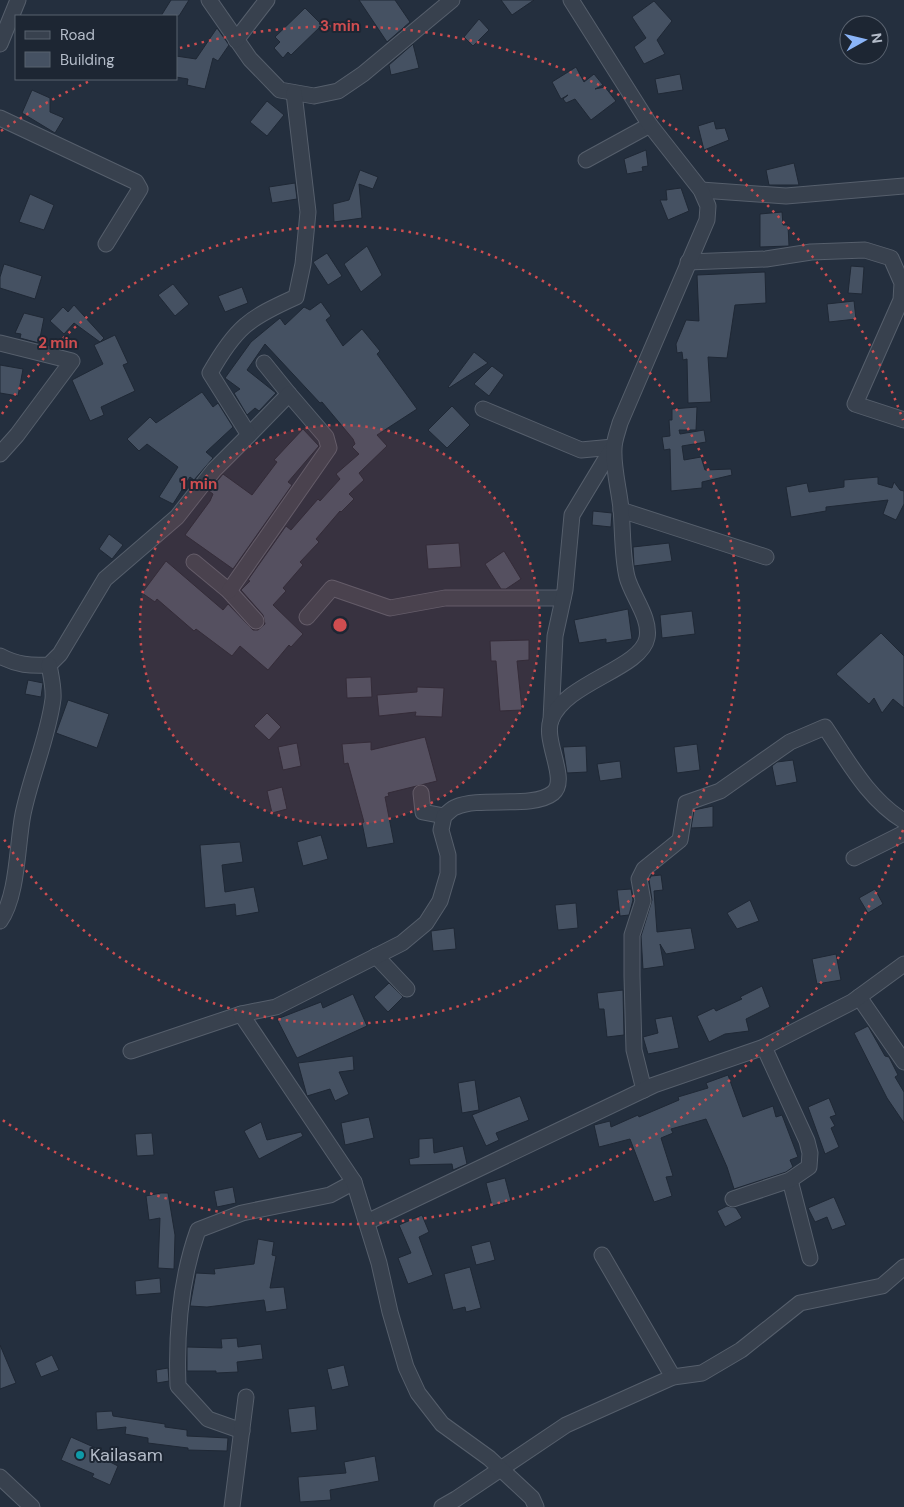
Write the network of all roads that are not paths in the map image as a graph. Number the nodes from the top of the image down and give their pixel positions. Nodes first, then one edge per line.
1 (18, 0) edge
2 (209, 0) edge
3 (267, 0) edge
4 (452, 0) edge
5 (572, 0) edge
6 (2, 35) edge
7 (236, 40) junction
8 (294, 93) junction
9 (0, 118) edge
10 (650, 125) junction
11 (586, 160) dead end
12 (904, 186) edge
13 (701, 190) junction
14 (106, 244) dead end
15 (688, 262) junction
16 (0, 343) edge
17 (264, 363) dead end
18 (289, 394) junction
19 (483, 409) dead end
20 (904, 420) edge
21 (249, 435) junction
22 (614, 448) junction
23 (0, 454) edge
24 (621, 510) junction
25 (766, 557) dead end
26 (194, 562) dead end
27 (229, 591) junction
28 (563, 598) junction
29 (307, 617) dead end
30 (256, 621) dead end
31 (0, 656) edge
32 (49, 665) junction
33 (551, 720) junction
34 (421, 793) dead end
35 (444, 816) junction
36 (904, 821) edge
37 (904, 833) edge
38 (854, 858) dead end
39 (0, 921) edge
40 (376, 956) junction
41 (904, 964) edge
42 (407, 989) dead end
43 (859, 997) junction
44 (241, 1014) junction
45 (764, 1047) junction
46 (131, 1051) dead end
47 (904, 1062) edge
48 (644, 1090) junction
49 (790, 1180) junction
50 (354, 1182) junction
51 (732, 1199) dead end
52 (367, 1222) junction
53 (602, 1255) dead end
54 (810, 1258) dead end
55 (904, 1268) edge
56 (673, 1377) junction
57 (246, 1397) dead end
58 (242, 1431) junction
59 (500, 1470) junction
60 (0, 1477) edge
61 (6, 1492) edge
62 (32, 1507) edge
63 (232, 1507) edge
64 (442, 1507) edge
65 (536, 1507) edge

1 - 6 street
2 - 7 street
3 - 7 street
4 - 8 street
5 - 10 street
7 - 8 street
8 - 21 street
9 - 14 street
10 - 11 street
10 - 13 street
12 - 13 street
13 - 15 street
15 - 20 street
15 - 22 street
16 - 23 street
17 - 18 street
18 - 21 street
18 - 27 street
19 - 22 street
21 - 32 street
22 - 24 street
22 - 28 street
24 - 25 street
24 - 33 street
26 - 27 street
27 - 30 street
28 - 29 street
28 - 33 street
31 - 32 street
32 - 39 street
33 - 35 street
34 - 35 street
35 - 40 street
36 - 48 street
37 - 38 street
40 - 42 street
40 - 44 street
41 - 43 street
43 - 45 street
43 - 47 street
44 - 46 street
44 - 50 street
45 - 48 street
45 - 49 street
48 - 52 street
49 - 51 street
49 - 54 street
50 - 52 street
50 - 58 street
52 - 59 street
53 - 56 street
55 - 56 street
56 - 59 street
57 - 58 street
58 - 63 street
59 - 64 street
59 - 65 street
60 - 61 street
61 - 62 street

